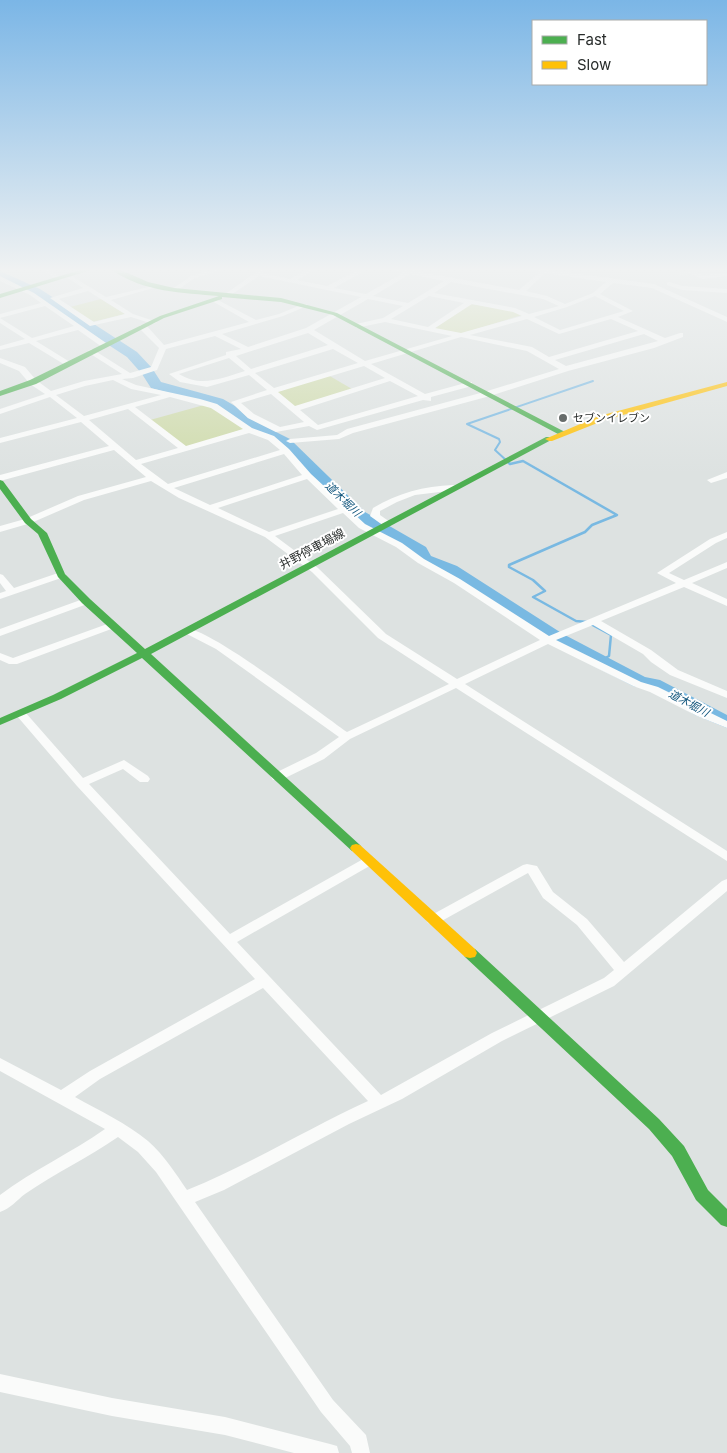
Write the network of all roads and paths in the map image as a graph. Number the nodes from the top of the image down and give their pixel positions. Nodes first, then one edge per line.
1 (28, 338) edge
2 (39, 338) edge
3 (99, 338) edge
4 (119, 338) edge
5 (157, 338) edge
6 (202, 338) edge
7 (224, 338) edge
8 (283, 338) edge
9 (321, 338) edge
10 (381, 338) edge
11 (450, 338) edge
12 (473, 338) edge
13 (624, 338) edge
14 (658, 338) edge
15 (673, 338) edge
16 (31, 340) junction
17 (665, 341) junction
18 (108, 343) junction
19 (334, 346) junction
20 (0, 348) edge
21 (163, 348) junction
22 (246, 349) junction
23 (92, 351) junction
24 (405, 351) junction
25 (229, 354) junction
26 (0, 360) edge
27 (548, 360) junction
28 (364, 363) junction
29 (67, 364) junction
30 (156, 364) junction
31 (565, 369) junction
32 (250, 371) junction
33 (173, 374) junction
34 (130, 376) junction
35 (114, 378) junction
36 (392, 378) junction
37 (33, 382) junction
38 (469, 384) junction
39 (727, 384) edge
40 (271, 390) junction
41 (50, 393) junction
42 (0, 394) edge
43 (171, 394) junction
44 (487, 394) junction
45 (425, 397) junction
46 (129, 406) junction
47 (443, 407) junction
48 (294, 409) junction
49 (0, 412) edge
50 (82, 419) junction
51 (313, 426) junction
52 (249, 430) junction
53 (561, 432) junction
54 (327, 437) junction
55 (290, 440) dead end
56 (0, 441) edge
57 (115, 447) junction
58 (185, 449) junction
59 (286, 451) junction
60 (135, 463) junction
61 (727, 475) edge
62 (308, 476) junction
63 (0, 478) edge
64 (152, 478) junction
65 (711, 480) dead end
66 (0, 483) edge
67 (167, 488) junction
68 (453, 488) junction
69 (210, 508) junction
70 (343, 510) junction
71 (28, 521) junction
72 (387, 524) junction
73 (0, 529) edge
74 (374, 531) junction
75 (268, 535) junction
76 (727, 535) edge
77 (727, 565) edge
78 (309, 566) junction
79 (61, 575) junction
80 (0, 577) edge
81 (684, 584) junction
82 (12, 592) junction
83 (0, 596) edge
84 (86, 601) junction
85 (727, 603) edge
86 (595, 622) junction
87 (110, 626) junction
88 (189, 630) junction
89 (0, 633) edge
90 (548, 640) junction
91 (143, 654) junction
92 (0, 656) edge
93 (457, 684) junction
94 (727, 695) edge
95 (21, 714) junction
96 (0, 722) edge
97 (727, 725) edge
98 (346, 738) junction
99 (277, 777) junction
100 (144, 779) dead end
101 (81, 784) junction
102 (727, 857) edge
103 (369, 861) junction
104 (727, 884) edge
105 (433, 920) junction
106 (228, 941) junction
107 (623, 971) junction
108 (264, 981) junction
109 (540, 1017) junction
110 (0, 1064) edge
111 (63, 1097) junction
112 (379, 1103) junction
113 (118, 1128) junction
114 (184, 1199) junction
115 (0, 1205) edge
116 (727, 1220) edge
117 (0, 1383) edge
118 (330, 1453) edge
119 (362, 1453) edge

1 - 16 street
2 - 16 street
3 - 18 street
4 - 18 street
5 - 21 street
6 - 21 street
7 - 22 street
8 - 22 street
9 - 19 street
10 - 24 street
11 - 24 street
12 - 27 street
13 - 27 street
14 - 17 street
15 - 17 street
16 - 20 street
16 - 29 street
17 - 31 street
18 - 23 street
19 - 28 street
19 - 32 street
21 - 30 street
22 - 25 street
23 - 29 street
23 - 34 street
24 - 28 street
24 - 38 street
25 - 32 street
25 - 33 street
26 - 37 street
27 - 31 street
28 - 36 street
28 - 40 street
29 - 37 street
30 - 33 street
30 - 34 street
31 - 44 street
32 - 33 street
32 - 40 street
34 - 35 street
35 - 41 street
35 - 43 street
36 - 45 street
36 - 48 street
37 - 41 street
37 - 42 street
38 - 44 street
38 - 45 street
39 - 53 street, 井野停車場線
40 - 48 street
40 - 51 street
41 - 49 street
41 - 50 street
43 - 46 street
43 - 52 street
44 - 47 street
44 - 53 street
45 - 47 street
45 - 51 street
46 - 50 street
46 - 58 street
47 - 54 street
48 - 51 street
50 - 56 street
50 - 57 street
51 - 54 street
52 - 58 street
52 - 59 street
53 - 68 street, 井野停車場線
54 - 55 street
57 - 60 street
57 - 63 street
58 - 60 street
59 - 62 street
59 - 67 street
60 - 64 street
61 - 65 street
62 - 69 street
62 - 70 street
64 - 67 street
64 - 71 street
66 - 71 street
67 - 69 street
68 - 72 street, 井野停車場線
68 - 72 street
69 - 75 street
70 - 74 street
70 - 75 street
71 - 73 street
71 - 79 street
72 - 74 street, 井野停車場線
74 - 78 street, 井野停車場線
74 - 90 street
75 - 78 street
76 - 81 street
77 - 81 street
78 - 88 street, 井野停車場線
78 - 93 street
79 - 82 street
79 - 84 street
80 - 82 street
81 - 85 street
81 - 86 street
82 - 83 street
84 - 87 street
84 - 89 street
86 - 90 street
86 - 94 street
87 - 91 street
87 - 92 street
88 - 91 street, 井野停車場線
88 - 98 street
90 - 93 street
90 - 97 street
91 - 95 street, 井野停車場線
91 - 99 street
93 - 98 street
93 - 102 street
95 - 96 street, 井野停車場線
95 - 101 street
98 - 99 street
99 - 103 street
100 - 101 street
101 - 106 street
103 - 105 street
103 - 106 street
104 - 107 street
105 - 107 street
105 - 109 street
106 - 108 street
107 - 109 street
108 - 111 street
108 - 112 street
109 - 112 street
109 - 116 street
110 - 111 street
111 - 113 street
112 - 114 street
113 - 114 street
113 - 115 street
114 - 119 street
117 - 118 street

